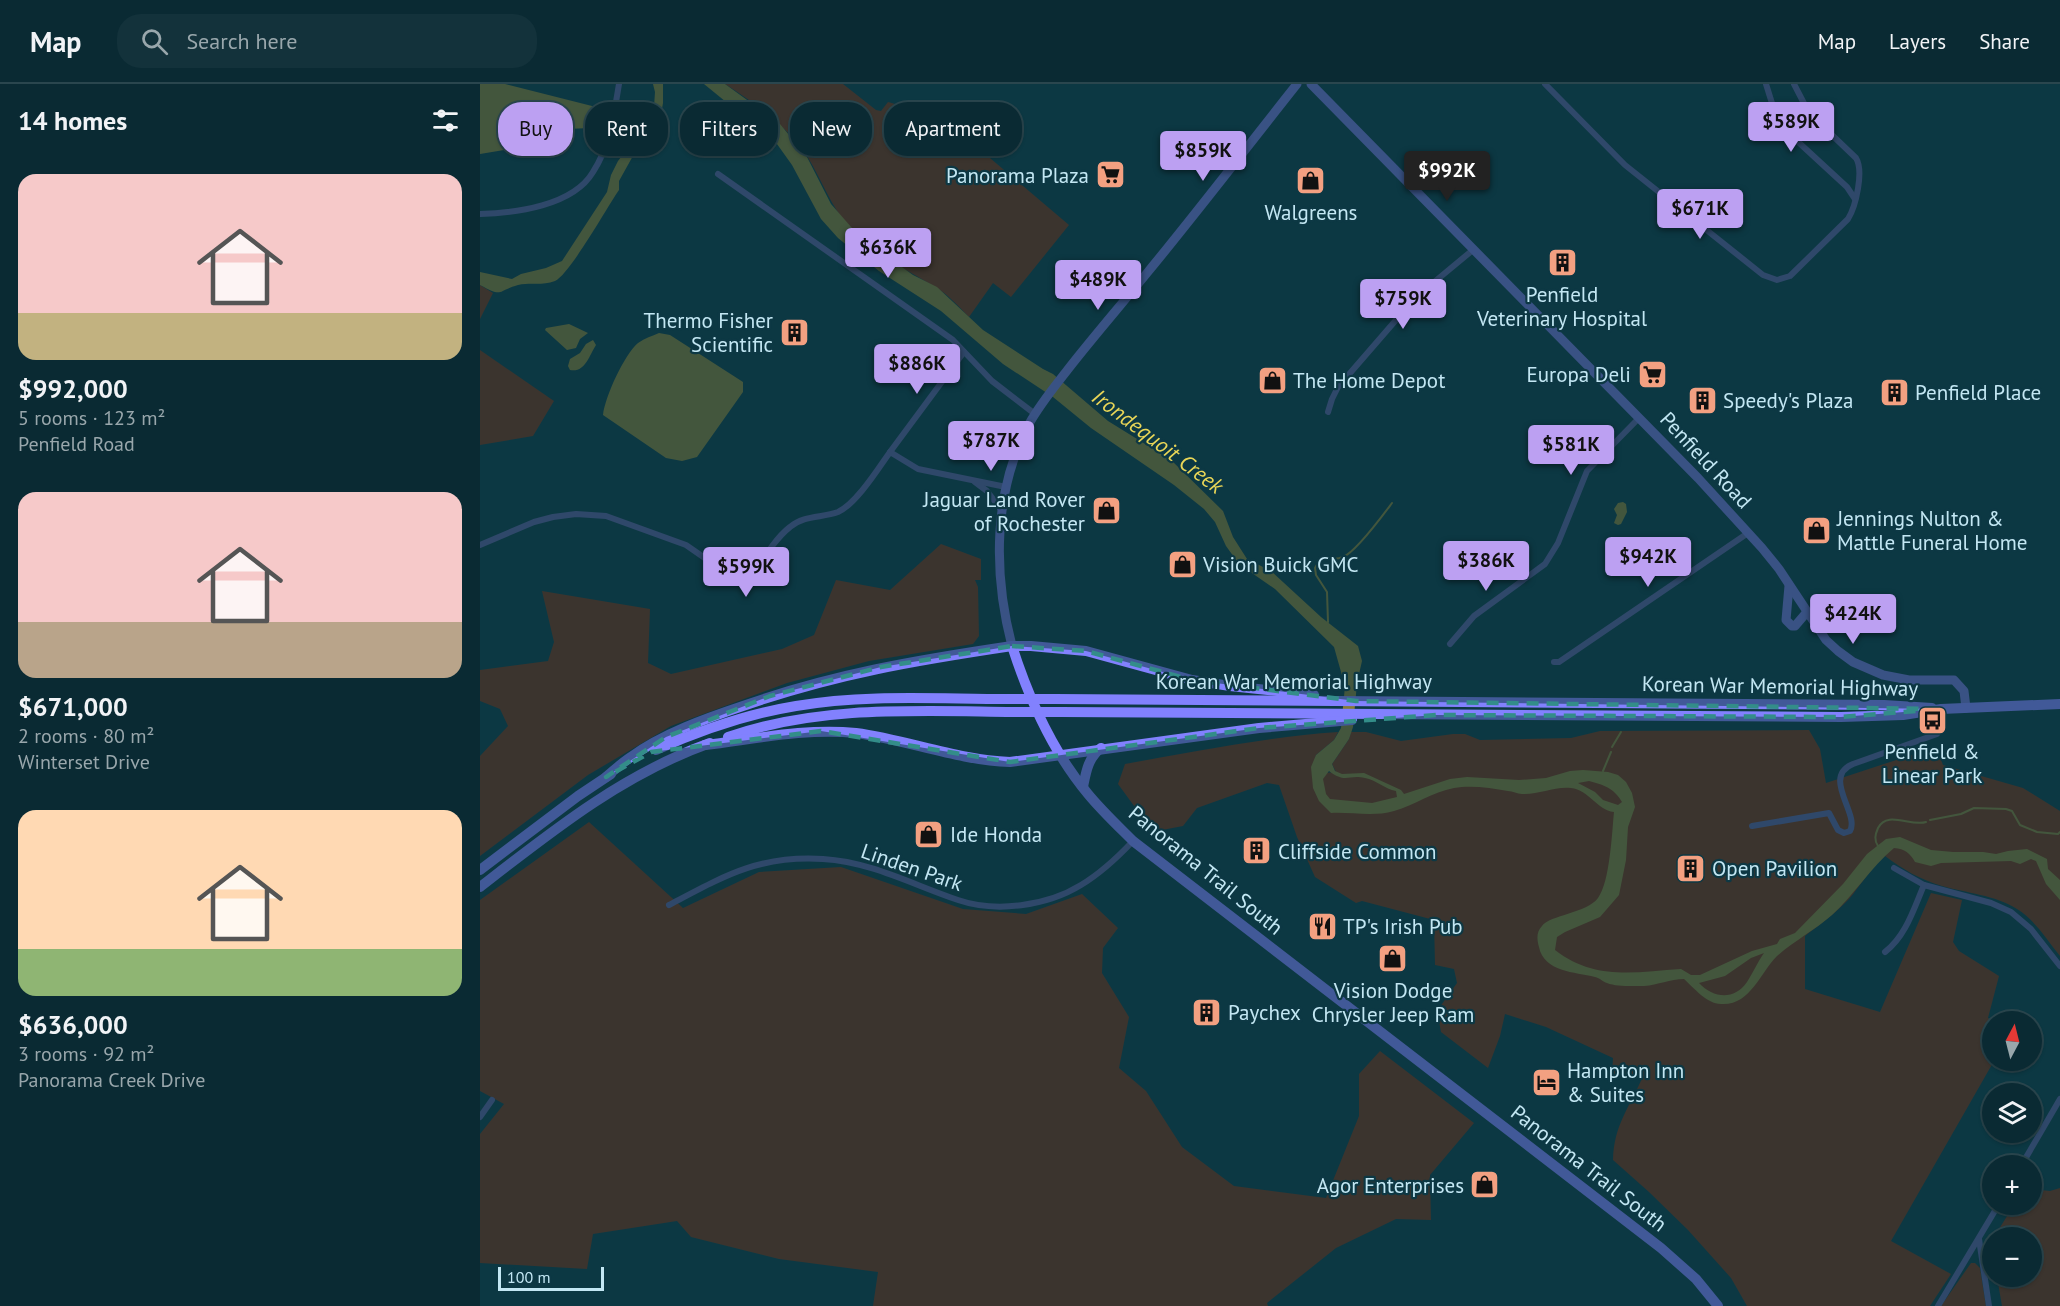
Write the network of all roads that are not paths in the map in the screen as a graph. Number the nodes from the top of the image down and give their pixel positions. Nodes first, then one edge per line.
1 (619, 84) edge
2 (1297, 84) edge
3 (1311, 84) edge
4 (1545, 84) edge
5 (1766, 84) edge
6 (1794, 84) edge
7 (718, 174) dead end
8 (1855, 205) junction
9 (480, 214) edge
10 (1474, 249) junction
11 (964, 352) junction
12 (1328, 412) dead end
13 (1035, 414) junction
14 (1639, 418) junction
15 (890, 452) junction
16 (972, 480) junction
17 (1006, 487) junction
18 (1002, 511) junction
19 (1748, 533) junction
20 (480, 545) edge
21 (1789, 586) junction
22 (1806, 612) junction
23 (1450, 644) dead end
24 (1012, 646) junction
25 (1554, 662) dead end
26 (1323, 698) junction
27 (2060, 704) edge
28 (1966, 708) junction
29 (1941, 709) junction
30 (1323, 718) junction
31 (705, 745) junction
32 (1101, 748) junction
33 (1060, 755) junction
34 (606, 777) junction
35 (1083, 787) junction
36 (1752, 826) dead end
37 (1133, 841) junction
38 (1894, 868) dead end
39 (480, 870) edge
40 (1924, 885) junction
41 (480, 887) edge
42 (669, 905) dead end
43 (1885, 952) dead end
44 (2060, 966) edge
45 (2060, 1099) edge
46 (492, 1101) dead end
47 (480, 1117) edge
48 (2027, 1155) edge
49 (1993, 1215) edge
50 (1979, 1239) junction
51 (1718, 1306) edge
52 (1938, 1306) edge
53 (1989, 1306) edge

1 - 9 street
2 - 13 street, Panorama Trail South
3 - 10 street, Penfield Road
4 - 8 street
5 - 8 street
6 - 8 street
7 - 11 street
10 - 12 street
10 - 14 street, Penfield Road
11 - 13 street
11 - 15 street
13 - 17 street, Panorama Trail South
14 - 19 street, Penfield Road
14 - 23 street
15 - 16 street
15 - 20 street
16 - 17 street
16 - 18 street
17 - 18 street, Panorama Trail South
18 - 24 street, Panorama Trail South
19 - 21 street, Penfield Road
19 - 25 street
21 - 22 street, Penfield Road
21 - 22 street
22 - 28 street, Penfield Road
24 - 26 main road
24 - 33 main road, Panorama Trail South
24 - 34 main road
26 - 29 main road, Korean War Memorial Highway
26 - 34 main road, Korean War Memorial Highway, bridge
27 - 28 main road
28 - 29 main road
29 - 30 main road, Korean War Memorial Highway
29 - 36 street
30 - 31 main road, Korean War Memorial Highway, bridge
30 - 32 main road
31 - 33 main road
31 - 41 main road, Korean War Memorial Highway
32 - 33 main road
32 - 35 main road
33 - 35 main road, Panorama Trail South
34 - 39 main road, Korean War Memorial Highway
35 - 37 main road, Panorama Trail South
37 - 42 street, Linden Park
37 - 51 main road, Panorama Trail South
38 - 40 street
40 - 43 street
40 - 44 street
45 - 48 street
46 - 47 street
49 - 50 street
50 - 52 street
50 - 53 street

